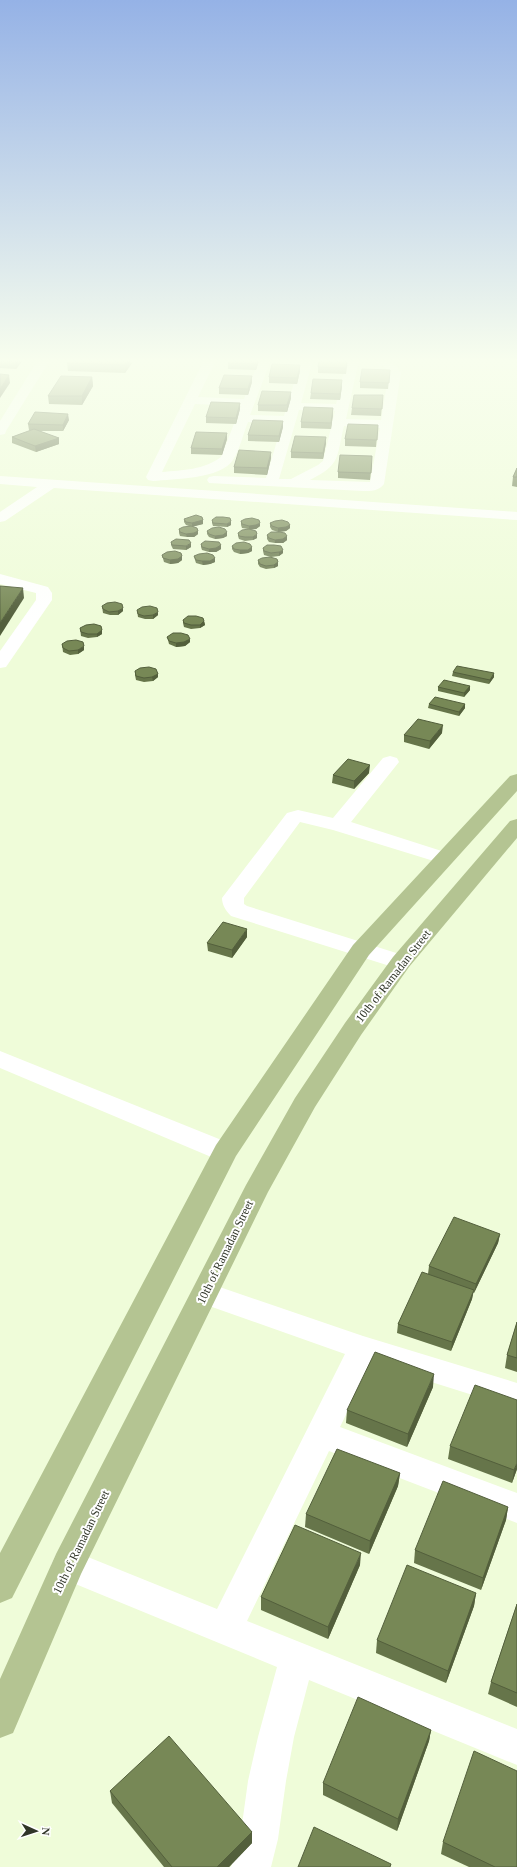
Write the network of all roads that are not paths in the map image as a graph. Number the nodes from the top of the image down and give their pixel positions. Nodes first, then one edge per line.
1 (168, 447) edge
2 (232, 447) edge
3 (280, 447) edge
4 (332, 447) edge
5 (383, 447) edge
6 (153, 477) junction
7 (0, 480) edge
8 (33, 482) junction
9 (270, 483) junction
10 (52, 484) junction
11 (293, 484) junction
12 (78, 485) junction
13 (0, 503) edge
14 (517, 516) edge
15 (0, 518) edge
16 (0, 579) edge
17 (0, 663) edge
18 (390, 762) dead end
19 (517, 780) edge
20 (338, 825) junction
21 (517, 825) edge
22 (444, 858) junction
23 (361, 950) junction
24 (402, 962) junction
25 (0, 1059) edge
26 (226, 1152) junction
27 (205, 1293) junction
28 (363, 1348) junction
29 (517, 1396) edge
30 (321, 1434) junction
31 (517, 1508) edge
32 (68, 1565) junction
33 (0, 1587) edge
34 (225, 1629) junction
35 (297, 1658) junction
36 (0, 1720) edge
37 (517, 1747) edge
38 (251, 1867) edge

1 - 6 street
2 - 6 street
3 - 9 street
4 - 11 street
5 - 11 street
6 - 9 street
6 - 12 street
7 - 8 street
8 - 10 street
8 - 13 street
9 - 11 street
10 - 12 street
10 - 15 street
12 - 14 street
16 - 17 street
18 - 20 street
19 - 22 main road
20 - 22 street
20 - 23 street
21 - 24 main road, 10th of Ramadan Street
22 - 23 main road
23 - 24 street
23 - 26 main road
24 - 27 main road, 10th of Ramadan Street
25 - 26 street
26 - 33 main road
27 - 28 street
27 - 32 main road, 10th of Ramadan Street
28 - 29 street
28 - 30 street
30 - 31 street
30 - 34 street
32 - 34 street
32 - 36 main road, 10th of Ramadan Street
34 - 35 street
35 - 37 street
35 - 38 street

